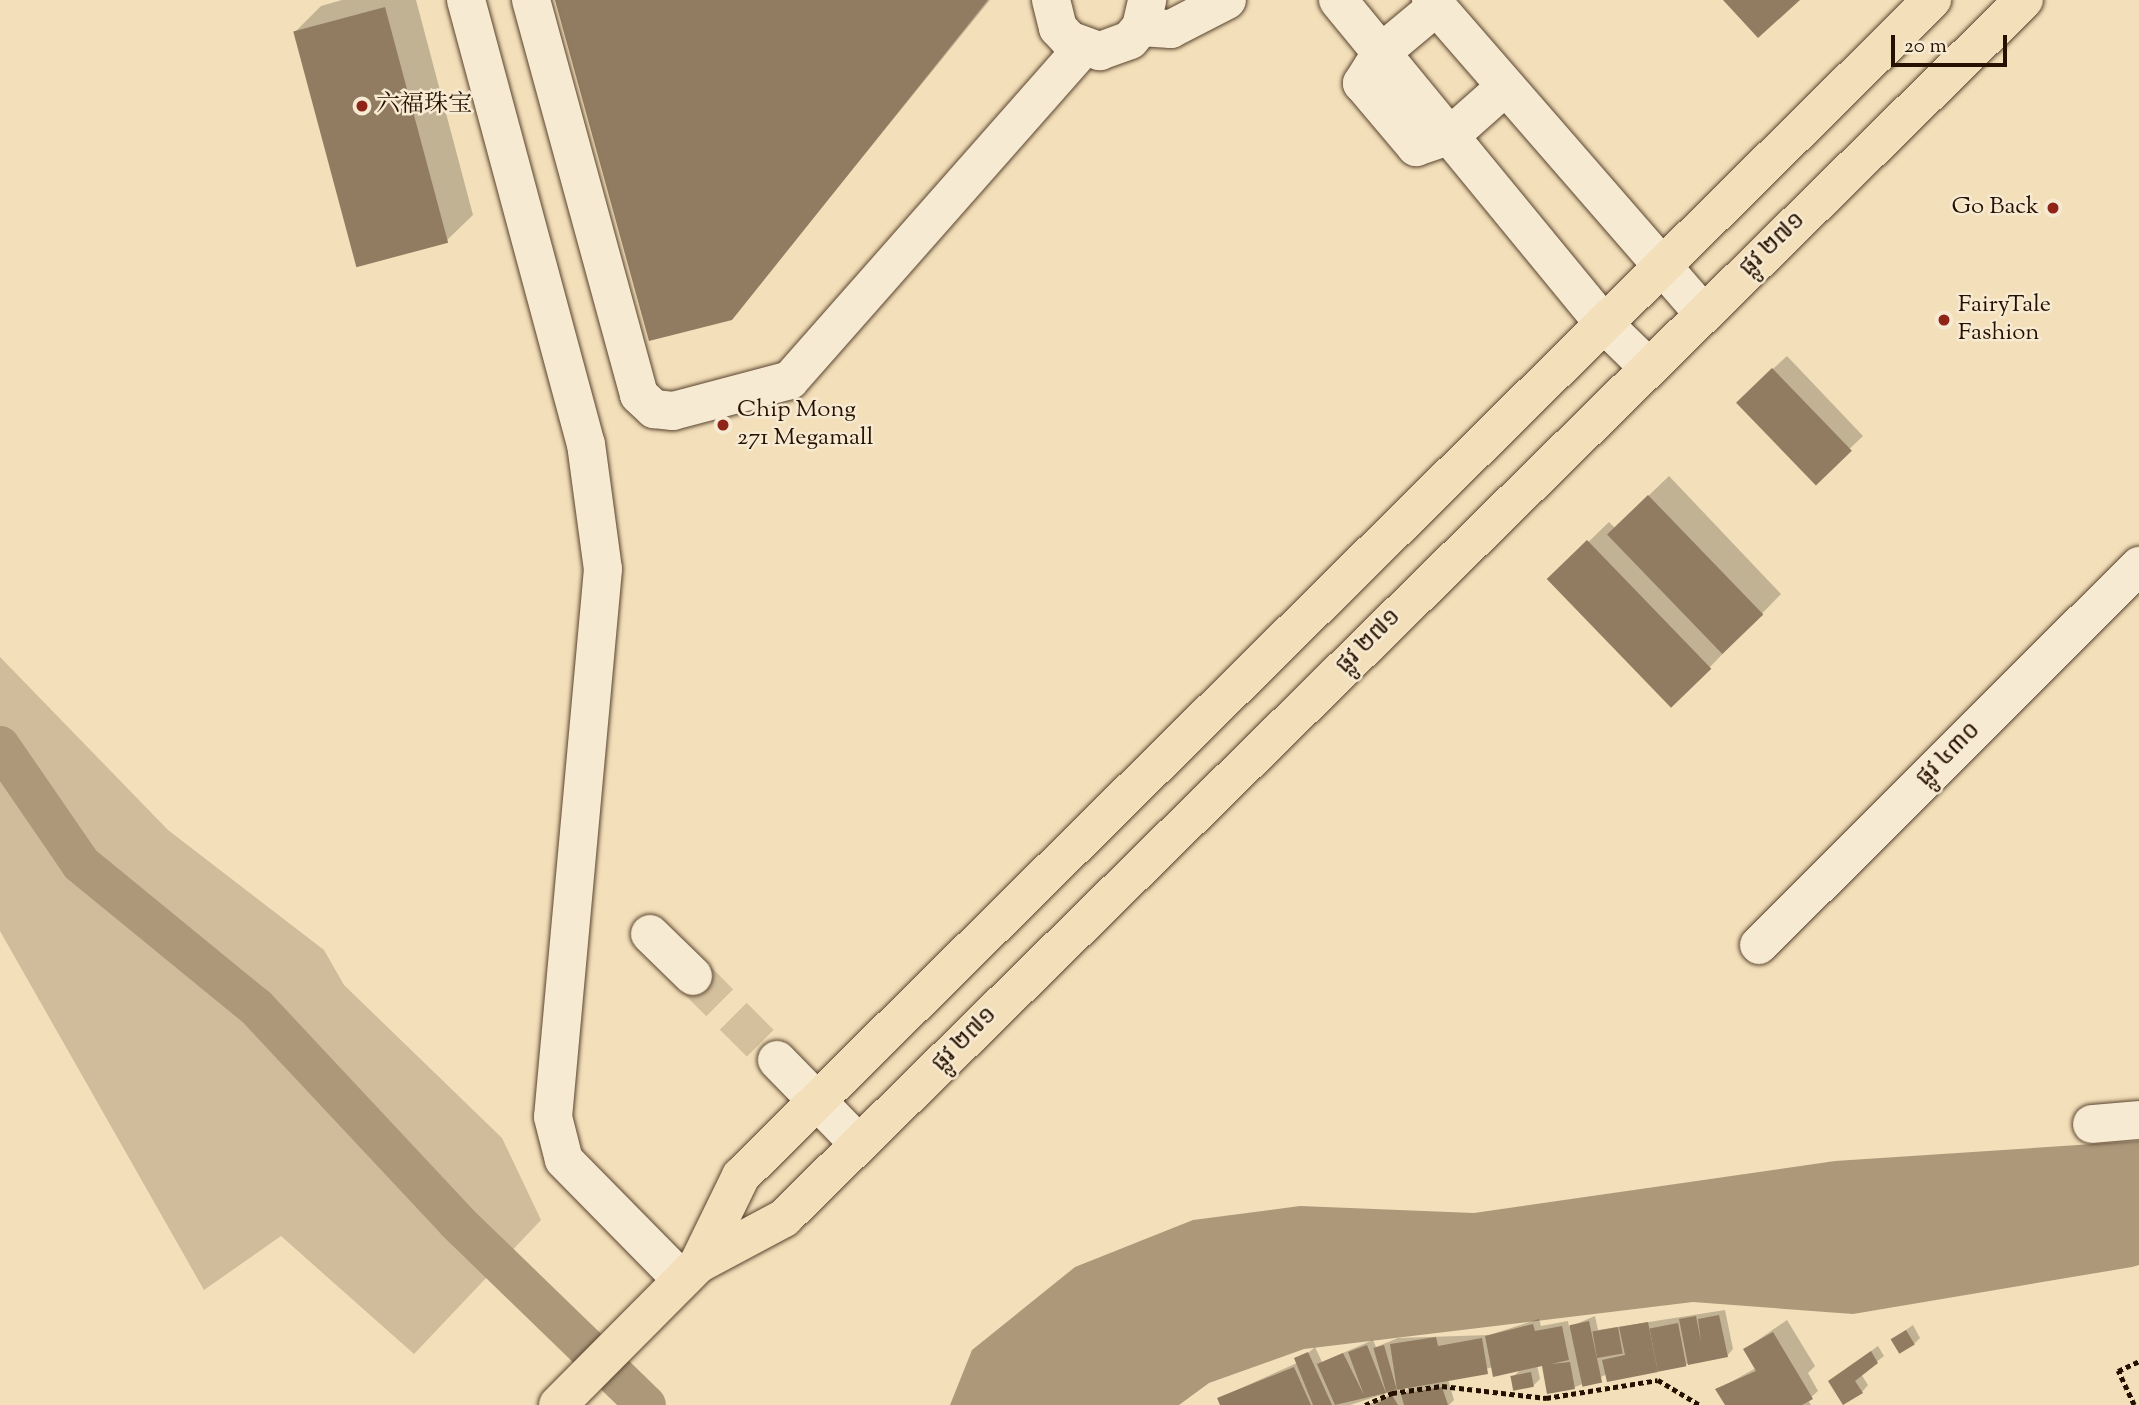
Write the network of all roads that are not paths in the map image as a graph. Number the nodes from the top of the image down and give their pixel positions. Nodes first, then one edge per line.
1 (466, 0) edge
2 (531, 0) edge
3 (1051, 0) edge
4 (1227, 0) edge
5 (1338, 0) edge
6 (1933, 0) edge
7 (2024, 0) edge
8 (1434, 3) edge
9 (1144, 13) edge
10 (1083, 48) junction
11 (1381, 53) junction
12 (1504, 88) junction
13 (1451, 135) junction
14 (1660, 271) junction
15 (1703, 313) junction
16 (1606, 326) junction
17 (1648, 367) junction
18 (2139, 566) edge
19 (650, 933) dead end
20 (1759, 945) dead end
21 (693, 976) tunnel mouth
22 (778, 1060) tunnel mouth
23 (816, 1101) junction
24 (2139, 1120) edge
25 (2092, 1124) dead end
26 (859, 1144) junction
27 (682, 1280) junction
28 (558, 1405) edge

1 - 27 street
2 - 10 street
3 - 10 street
4 - 9 street
5 - 11 street
6 - 14 main road, ផ្លូវ ២៧១
7 - 15 main road, ផ្លូវ ២៧១
8 - 11 street
8 - 12 street
9 - 10 street
11 - 13 street
12 - 13 street
12 - 14 street
13 - 16 street
14 - 15 street
14 - 16 main road, ផ្លូវ ២៧១
15 - 17 main road, ផ្លូវ ២៧១
16 - 17 street
16 - 23 main road, ផ្លូវ ២៧១
17 - 26 main road, ផ្លូវ ២៧១
18 - 20 street, ផ្លូវ ៤៣០
19 - 21 street
22 - 23 street
23 - 26 street
23 - 27 main road, ផ្លូវ ២៧១
24 - 25 street
26 - 27 main road, ផ្លូវ ២៧១
27 - 28 main road, ផ្លូវ ២៧១

